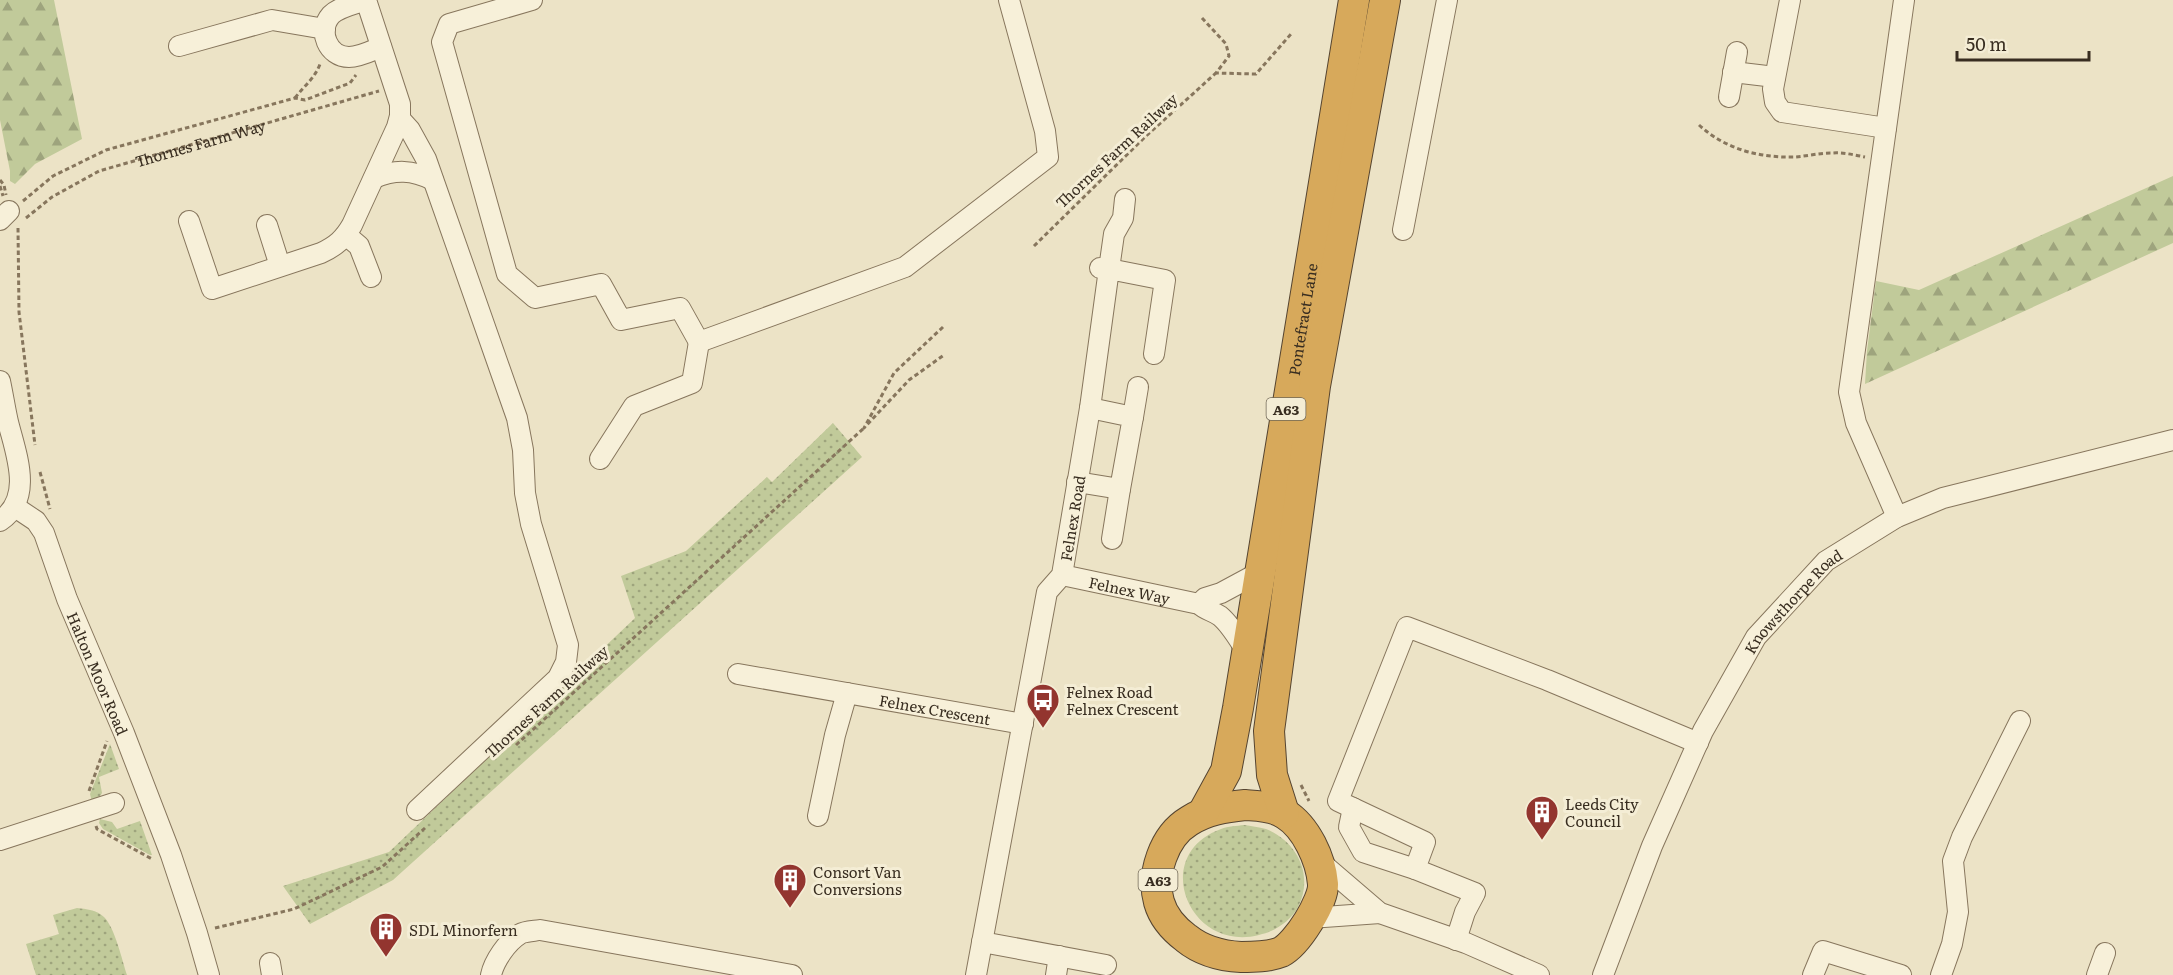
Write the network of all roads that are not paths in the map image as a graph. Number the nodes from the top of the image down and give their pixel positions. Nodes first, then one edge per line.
1 (366, 0) edge
2 (532, 0) edge
3 (1009, 0) edge
4 (1354, 0) edge
5 (1385, 0) edge
6 (1447, 0) edge
7 (1904, 0) edge
8 (1794, 8) edge
9 (325, 34) junction
10 (179, 46) dead end
11 (374, 50) junction
12 (1737, 52) dead end
13 (1733, 72) junction
14 (1775, 77) junction
15 (1729, 97) dead end
16 (399, 119) junction
17 (1886, 128) junction
18 (374, 178) junction
19 (433, 180) junction
20 (1125, 199) dead end
21 (189, 221) dead end
22 (267, 225) dead end
23 (1403, 230) dead end
24 (346, 235) junction
25 (280, 266) junction
26 (1105, 268) junction
27 (371, 277) dead end
28 (699, 342) junction
29 (1154, 354) dead end
30 (0, 381) edge
31 (1138, 387) dead end
32 (1090, 408) junction
33 (1133, 417) junction
34 (2173, 440) edge
35 (600, 459) dead end
36 (1077, 482) junction
37 (1120, 489) junction
38 (15, 507) junction
39 (1897, 517) junction
40 (0, 521) edge
41 (1112, 539) dead end
42 (1260, 572) junction
43 (1062, 575) junction
44 (1199, 604) junction
45 (1247, 652) junction
46 (738, 674) dead end
47 (847, 693) junction
48 (2020, 721) dead end
49 (1023, 724) junction
50 (1698, 743) junction
51 (114, 803) dead end
52 (1296, 807) junction
53 (1353, 808) junction
54 (1203, 813) junction
55 (818, 816) dead end
56 (422, 819) road end
57 (0, 840) edge
58 (1317, 859) junction
59 (1415, 868) junction
60 (1380, 913) junction
61 (1310, 918) junction
62 (1456, 940) junction
63 (982, 942) junction
64 (2105, 953) dead end
65 (1207, 962) edge
66 (1278, 963) edge
67 (1058, 965) edge
68 (1106, 965) dead end
69 (209, 975) edge
70 (491, 975) edge
71 (792, 975) edge
72 (976, 975) edge
73 (1539, 975) edge
74 (1603, 975) edge
75 (1813, 975) edge
76 (1901, 975) edge
77 (1941, 975) edge
78 (2097, 975) edge

1 - 9 street
1 - 11 street
2 - 28 street
3 - 28 street
4 - 42 highway, Pontefract Lane / A63
5 - 52 highway, Pontefract Lane / A63
6 - 23 street
7 - 17 street
8 - 14 street
9 - 10 street
9 - 11 street
11 - 16 street
12 - 13 street
13 - 14 street
13 - 15 street
14 - 17 street
16 - 18 street
16 - 19 street
17 - 39 street
18 - 19 street
18 - 24 street
19 - 56 street
20 - 26 street, Felnex Road
21 - 25 street
22 - 25 street
24 - 25 street
24 - 27 street
26 - 29 street
26 - 32 street, Felnex Road
28 - 35 street
30 - 38 street
31 - 33 street
32 - 33 street
32 - 36 street, Felnex Road
33 - 37 street
34 - 39 street, Knowsthorpe Road
36 - 37 street
36 - 43 street, Felnex Road
37 - 41 street
38 - 40 street
38 - 69 street, Halton Moor Road
39 - 50 street, Knowsthorpe Road
42 - 44 street
42 - 45 highway, Pontefract Lane / A63
43 - 44 street, Felnex Way
43 - 49 street, Felnex Road
44 - 45 street, Felnex Way
45 - 54 highway, Pontefract Lane / A63
46 - 47 street, Felnex Crescent
47 - 49 street, Felnex Crescent
47 - 55 street
48 - 77 street
49 - 63 street, Felnex Road
50 - 53 street
50 - 74 street, Knowsthorpe Road
51 - 57 street
52 - 54 highway, A63
52 - 58 highway, A63
53 - 59 street
53 - 59 street
54 - 65 highway, A63
58 - 60 street
58 - 61 highway, A63
59 - 62 street
60 - 61 street
60 - 62 street
61 - 66 highway, A63
62 - 73 street
63 - 67 street
63 - 72 street, Felnex Road
64 - 78 street
65 - 66 highway, A63
67 - 68 street
70 - 71 street
75 - 76 street

